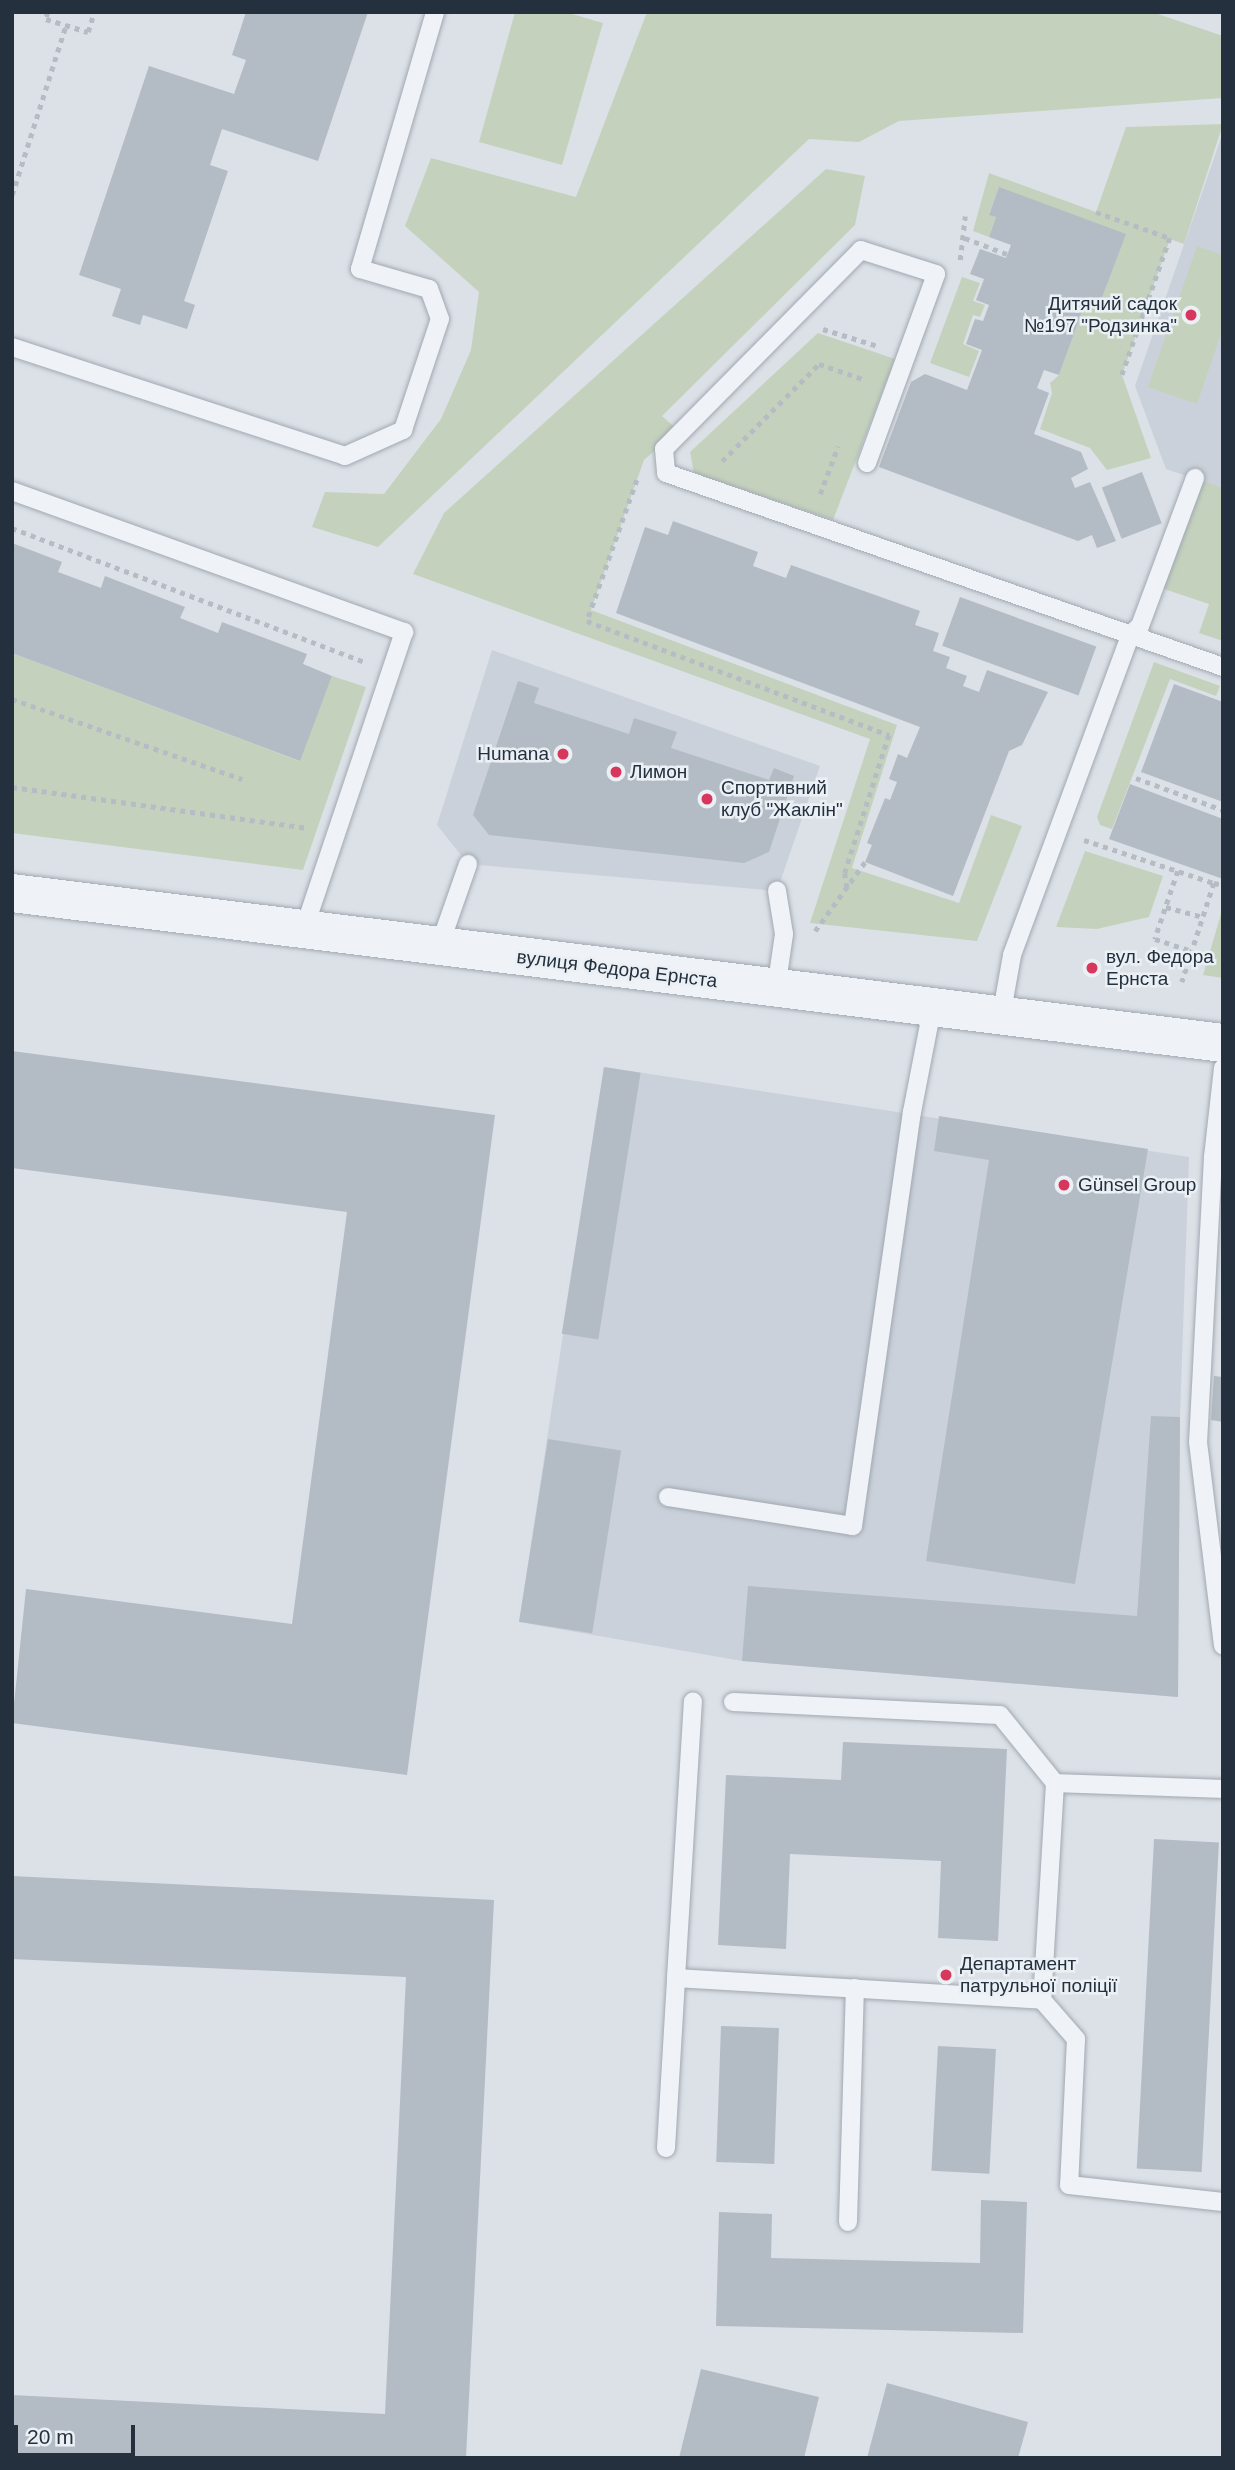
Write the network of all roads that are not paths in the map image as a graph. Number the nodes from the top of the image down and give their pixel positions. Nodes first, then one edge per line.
1 (435, 12) edge
2 (12, 346) edge
3 (867, 463) dead end
4 (1195, 478) dead end
5 (12, 491) edge
6 (1131, 634) junction
7 (1223, 667) edge
8 (468, 864) dead end
9 (777, 891) dead end
10 (12, 893) edge
11 (304, 929) junction
12 (439, 947) junction
13 (776, 989) junction
14 (932, 1009) junction
15 (1000, 1017) junction
16 (1223, 1043) edge
17 (1223, 1068) edge
18 (668, 1497) dead end
19 (1223, 1645) edge
20 (693, 1702) dead end
21 (733, 1702) dead end
22 (1055, 1783) junction
23 (1223, 1789) edge
24 (676, 1978) junction
25 (855, 1988) junction
26 (1042, 2000) junction
27 (666, 2148) dead end
28 (1223, 2202) edge
29 (848, 2222) dead end

1 - 2 lane
3 - 6 lane
4 - 6 lane
5 - 11 lane
6 - 7 lane
6 - 15 lane
8 - 12 lane
9 - 13 lane
10 - 11 street, вулиця Федора Ернста
11 - 12 street, вулиця Федора Ернста
12 - 13 street, вулиця Федора Ернста
13 - 14 street, вулиця Федора Ернста
14 - 15 street, вулиця Федора Ернста
14 - 18 lane
15 - 16 street, вулиця Федора Ернста
17 - 19 lane
20 - 24 lane
21 - 22 lane
22 - 23 lane
22 - 26 lane
24 - 25 lane
24 - 27 lane
25 - 26 lane
25 - 29 lane
26 - 28 lane

